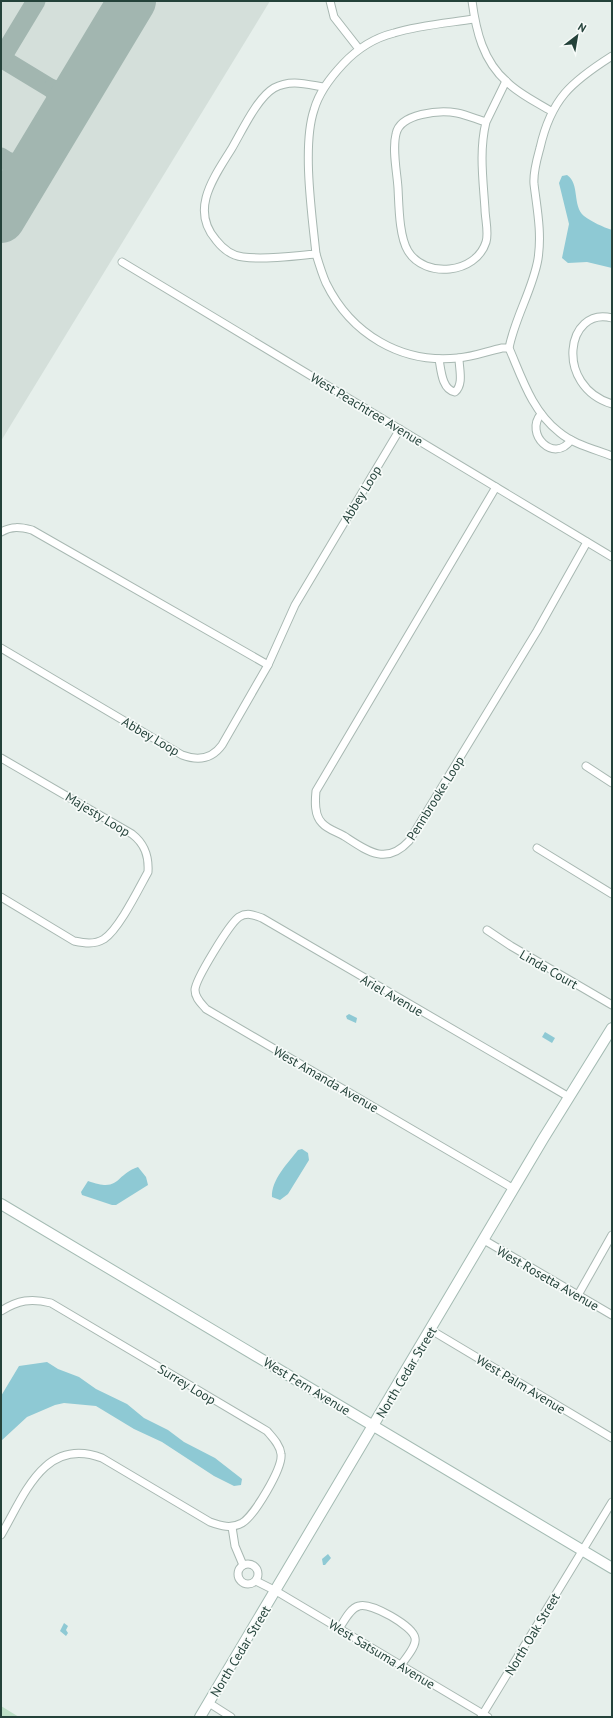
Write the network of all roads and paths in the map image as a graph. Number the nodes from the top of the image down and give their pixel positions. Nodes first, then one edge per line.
1 (330, 1) edge
2 (472, 1) edge
3 (474, 19) junction
4 (359, 49) junction
5 (612, 56) edge
6 (506, 81) junction
7 (323, 87) junction
8 (551, 111) junction
9 (486, 122) junction
10 (316, 254) junction
11 (122, 262) dead end
12 (612, 318) edge
13 (509, 348) junction
14 (459, 358) junction
15 (439, 359) junction
16 (612, 404) edge
17 (542, 414) junction
18 (400, 429) junction
19 (571, 440) junction
20 (612, 456) edge
21 (496, 487) junction
22 (1, 532) edge
23 (588, 542) junction
24 (612, 557) edge
25 (1, 648) edge
26 (268, 665) junction
27 (1, 758) edge
28 (586, 766) dead end
29 (612, 782) edge
30 (537, 848) dead end
31 (612, 894) edge
32 (1, 897) edge
33 (487, 930) dead end
34 (221, 941) joint
35 (612, 1006) edge
36 (612, 1028) edge
37 (569, 1097) junction
38 (514, 1189) junction
39 (1, 1204) edge
40 (612, 1235) edge
41 (484, 1240) junction
42 (578, 1295) junction
43 (1, 1311) edge
44 (612, 1315) edge
45 (430, 1330) junction
46 (374, 1426) junction
47 (612, 1438) edge
48 (612, 1502) edge
49 (232, 1527) junction
50 (1, 1535) edge
51 (583, 1550) junction
52 (243, 1565) junction
53 (612, 1568) edge
54 (256, 1581) junction
55 (276, 1591) junction
56 (339, 1628) junction
57 (402, 1665) junction
58 (209, 1703) junction
59 (484, 1716) edge
60 (200, 1717) edge
61 (231, 1717) edge

1 - 4 street
2 - 3 street
3 - 4 street
3 - 6 street
4 - 7 street
5 - 8 street
6 - 8 street
6 - 9 street
7 - 10 street
7 - 10 street
8 - 13 street
9 - 9 street
10 - 15 street
11 - 18 street, West Peachtree Avenue
12 - 16 street
13 - 14 street
13 - 17 street
14 - 15 street
14 - 15 street
17 - 19 street
17 - 19 street
18 - 21 street, West Peachtree Avenue
18 - 26 street, Abbey Loop
19 - 20 street
21 - 23 street, West Peachtree Avenue
21 - 23 street, Pennbrooke Loop
22 - 26 street
23 - 24 street, West Peachtree Avenue
25 - 26 street, Abbey Loop
27 - 32 street, Majesty Loop
28 - 29 street
30 - 31 street
33 - 35 street, Linda Court
34 - 37 street, Ariel Avenue
34 - 38 street, West Amanda Avenue
36 - 37 street, North Cedar Street
37 - 38 street, North Cedar Street
38 - 41 street, North Cedar Street
39 - 46 street, West Fern Avenue
40 - 42 street
41 - 42 street, West Rosetta Avenue
41 - 45 street, North Cedar Street
42 - 44 street, West Rosetta Avenue
43 - 49 street, Surrey Loop
45 - 46 street, North Cedar Street
45 - 47 street, West Palm Avenue
46 - 51 street, West Fern Avenue
46 - 55 street, North Cedar Street
48 - 51 street, North Oak Street
49 - 50 street
49 - 52 street
51 - 53 street, West Fern Avenue
51 - 59 street, North Oak Street
52 - 54 street
52 - 54 street
54 - 55 street
55 - 56 street, West Satsuma Avenue
55 - 58 street, North Cedar Street
56 - 57 street, West Satsuma Avenue
56 - 57 street
57 - 59 street, West Satsuma Avenue
58 - 60 street, North Cedar Street
58 - 61 street

